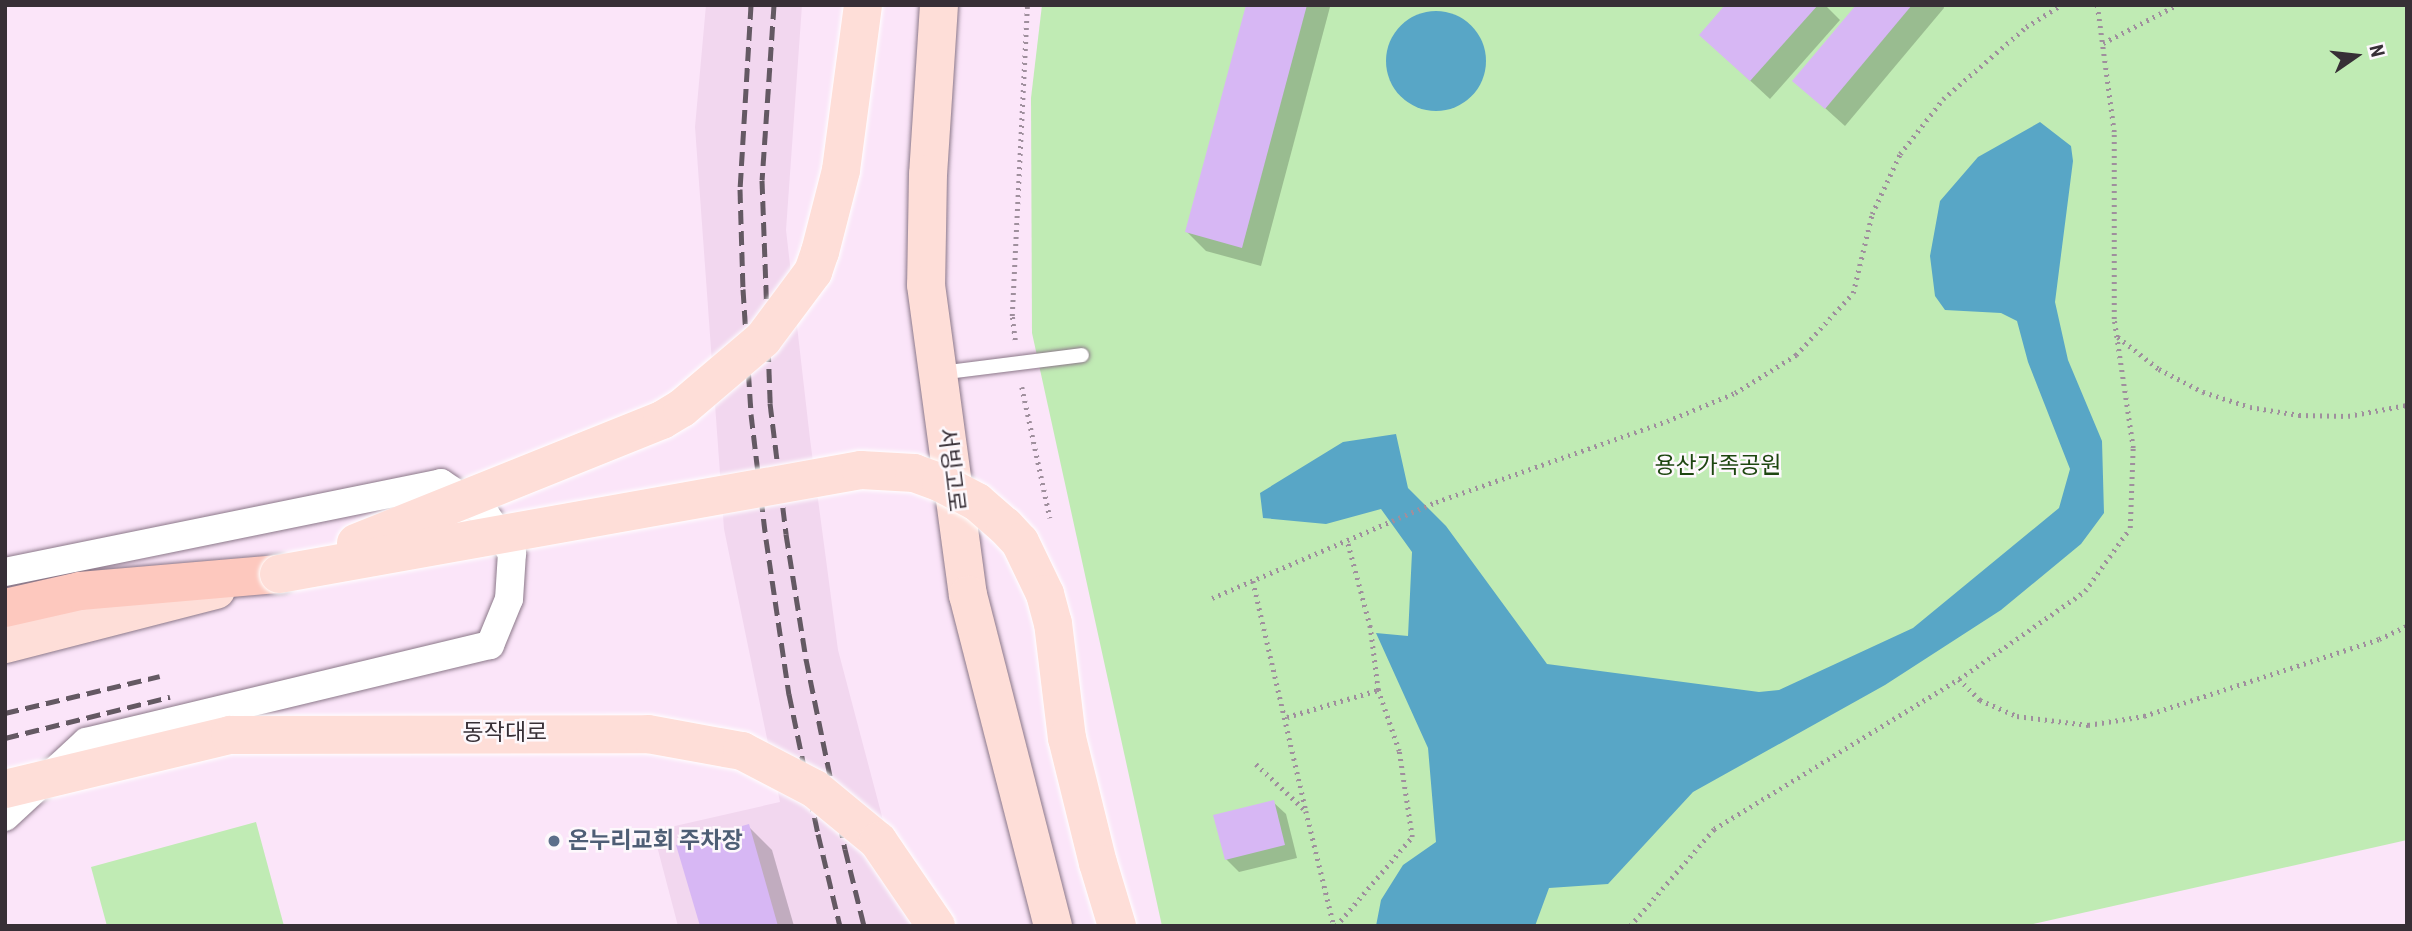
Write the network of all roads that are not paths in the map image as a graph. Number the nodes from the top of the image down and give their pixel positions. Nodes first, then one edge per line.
1 (863, 5) edge
2 (939, 5) edge
3 (1082, 355) dead end
4 (939, 374) junction
5 (5, 572) edge
6 (279, 574) junction
7 (5, 608) edge
8 (5, 644) edge
9 (5, 789) edge
10 (5, 817) edge
11 (936, 926) edge
12 (1053, 926) edge
13 (1118, 926) edge

1 - 6 main road, bridge
2 - 4 main road, 서빙고로
3 - 4 lane
4 - 12 main road, 서빙고로
5 - 10 street
6 - 7 highway
6 - 8 main road
6 - 13 main road, bridge
9 - 11 main road, 동작대로, bridge

